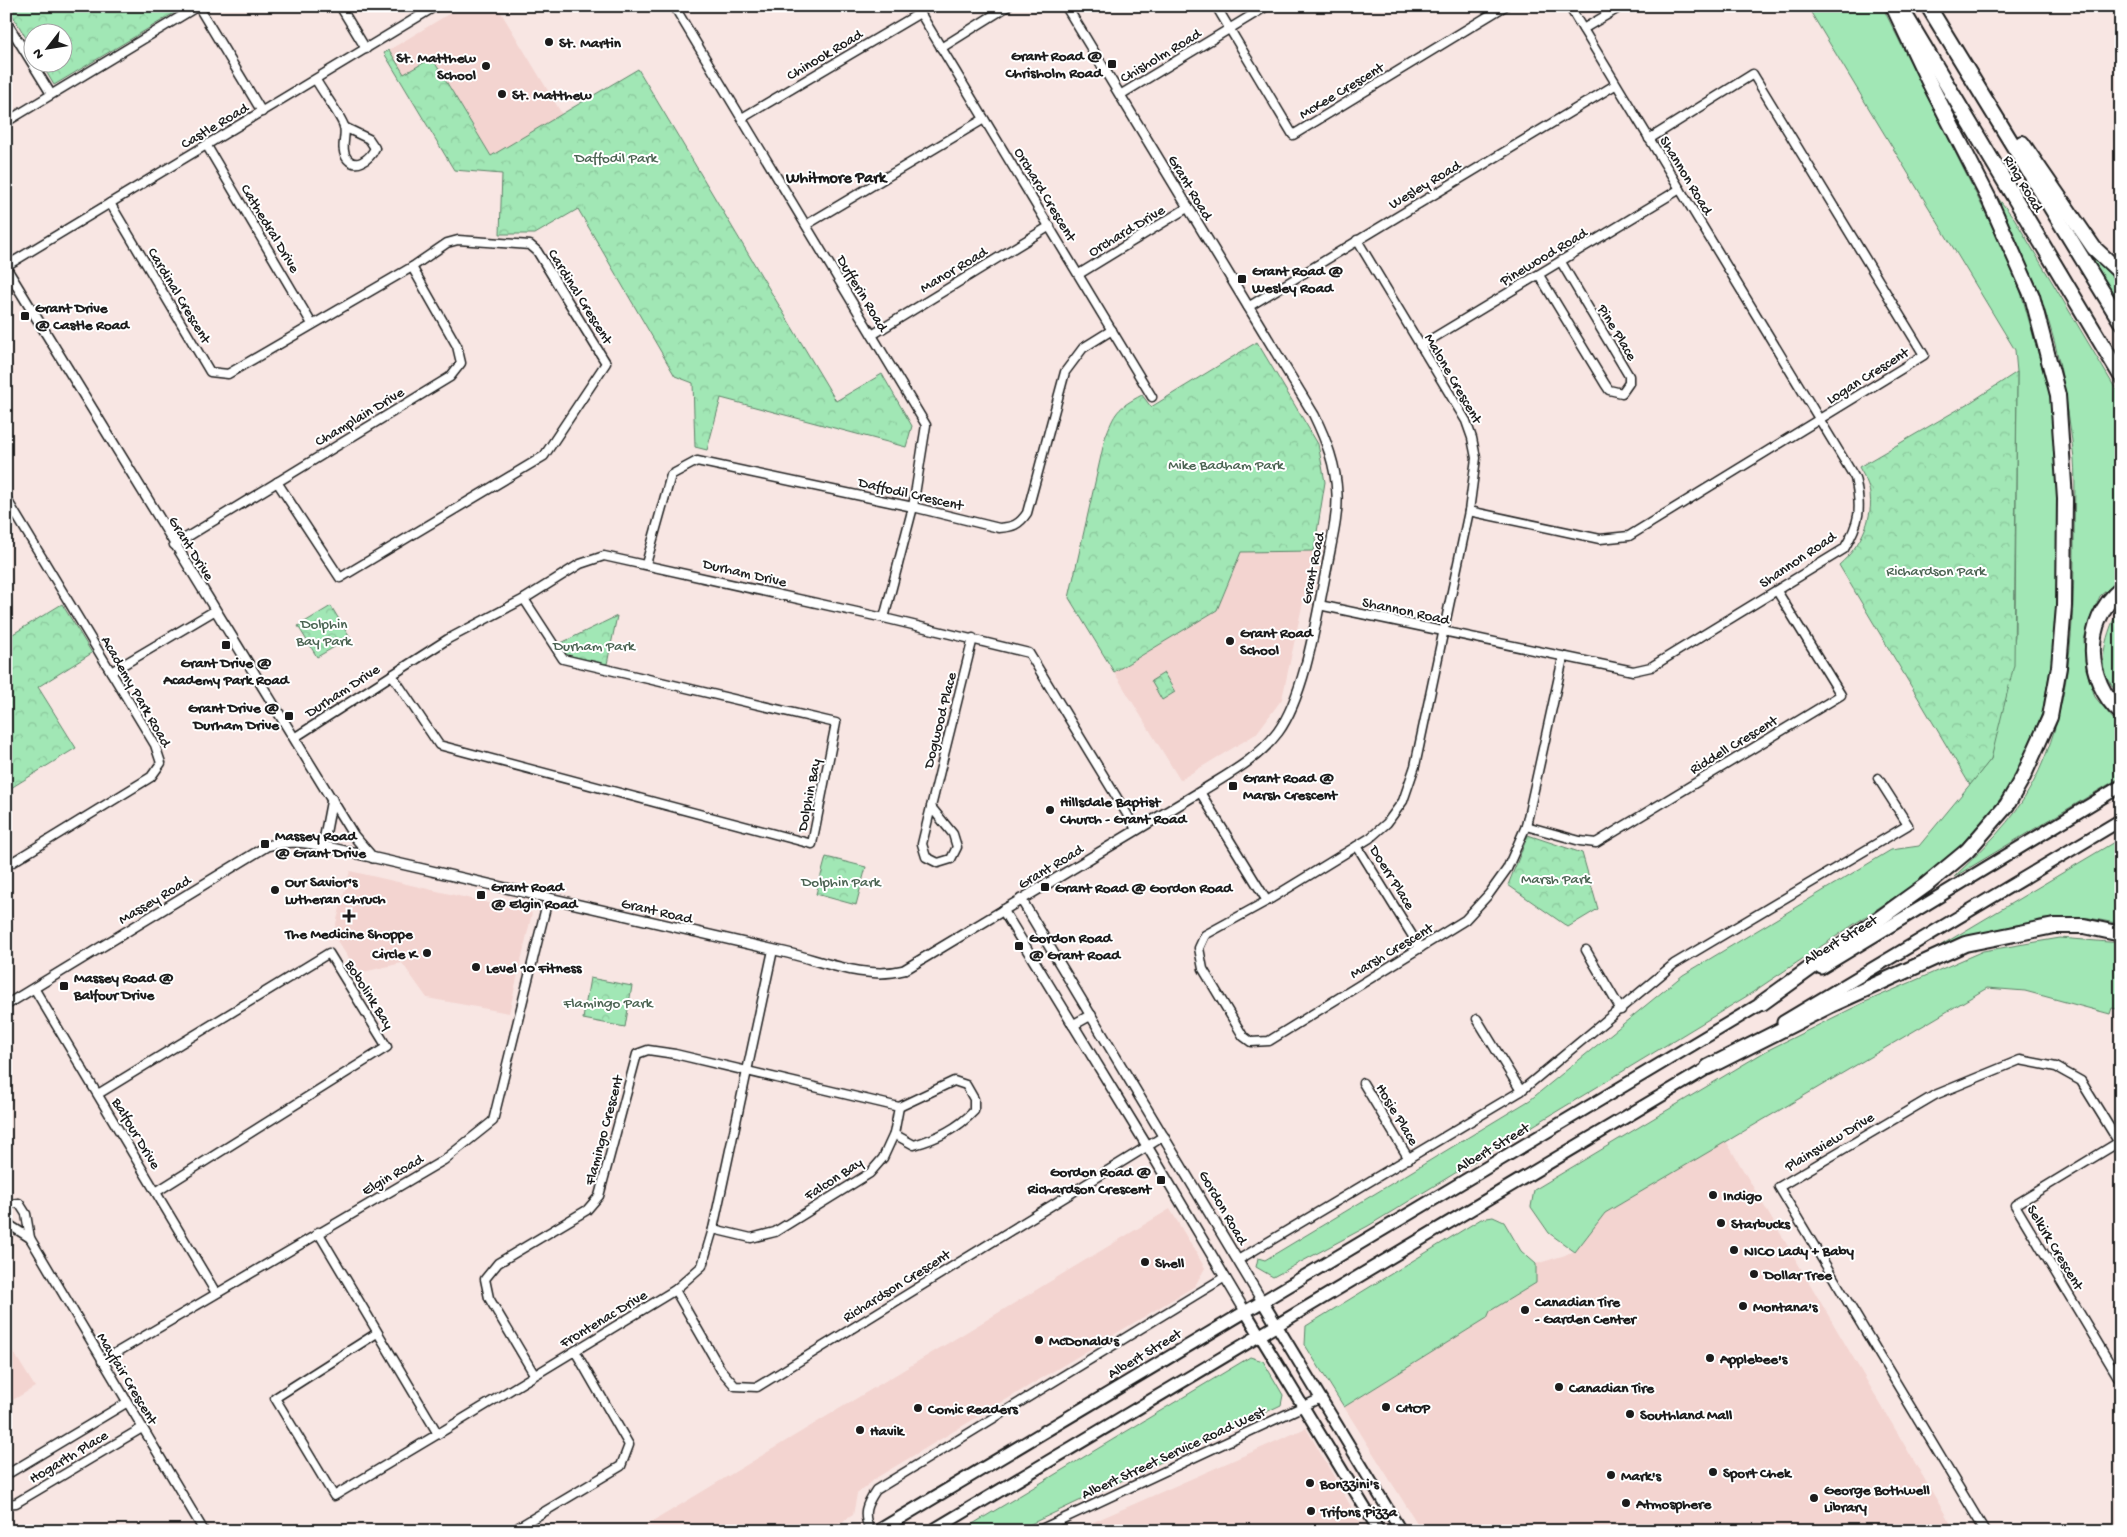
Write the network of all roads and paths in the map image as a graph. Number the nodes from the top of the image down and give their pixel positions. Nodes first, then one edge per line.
1 (198, 6) edge
2 (340, 6) edge
3 (436, 6) edge
4 (1008, 6) edge
5 (1066, 6) edge
6 (1216, 6) edge
7 (1267, 6) edge
8 (1505, 6) edge
9 (1569, 6) edge
10 (1622, 6) edge
11 (1893, 6) edge
12 (1900, 6) edge
13 (1930, 6) edge
14 (678, 8) edge
15 (918, 10) edge
16 (6, 21) edge
17 (1230, 29) junction
18 (1583, 29) junction
19 (940, 48) junction
20 (366, 49) junction
21 (316, 80) junction
22 (1615, 85) junction
23 (51, 94) junction
24 (1120, 95) junction
25 (262, 112) junction
26 (742, 118) junction
27 (984, 119) junction
28 (6, 122) edge
29 (344, 127) junction
30 (1649, 139) junction
31 (206, 146) junction
32 (1680, 190) junction
33 (110, 203) junction
34 (1187, 208) junction
35 (806, 225) junction
36 (1050, 226) junction
37 (1357, 240) junction
38 (1561, 262) junction
39 (412, 266) junction
40 (6, 267) edge
41 (2121, 273) edge
42 (1079, 274) junction
43 (1539, 275) junction
44 (1248, 306) junction
45 (2121, 322) edge
46 (312, 324) junction
47 (1112, 330) junction
48 (872, 335) junction
49 (1420, 346) junction
50 (2121, 376) edge
51 (1152, 397) dead end
52 (1820, 420) junction
53 (278, 482) junction
54 (6, 498) edge
55 (913, 507) junction
56 (1469, 511) junction
57 (174, 545) junction
58 (646, 564) junction
59 (2121, 589) edge
60 (1777, 591) junction
61 (524, 599) junction
62 (1319, 606) junction
63 (214, 611) junction
64 (884, 618) junction
65 (1443, 631) junction
66 (973, 638) junction
67 (1563, 658) junction
68 (111, 672) junction
69 (392, 675) junction
70 (2121, 714) edge
71 (294, 738) junction
72 (1878, 778) dead end
73 (2121, 786) edge
74 (1200, 792) junction
75 (332, 798) junction
76 (931, 807) junction
77 (2121, 820) edge
78 (1526, 826) junction
79 (1136, 829) junction
80 (323, 846) junction
81 (1357, 846) junction
82 (375, 859) junction
83 (6, 866) edge
84 (548, 898) junction
85 (1021, 899) junction
86 (1267, 901) junction
87 (1003, 910) junction
88 (2121, 934) edge
89 (1420, 948) junction
90 (774, 950) junction
91 (1586, 950) dead end
92 (34, 988) junction
93 (1762, 1003) junction
94 (6, 1005) edge
95 (1620, 1010) junction
96 (1091, 1014) junction
97 (1477, 1019) dead end
98 (1073, 1025) junction
99 (1708, 1067) junction
100 (748, 1071) junction
101 (1363, 1083) dead end
102 (1521, 1091) junction
103 (98, 1094) junction
104 (898, 1107) junction
105 (894, 1134) junction
106 (1164, 1136) junction
107 (2120, 1144) edge
108 (1148, 1146) junction
109 (1409, 1159) junction
110 (156, 1192) junction
111 (6, 1209) edge
112 (6, 1217) edge
113 (713, 1229) junction
114 (318, 1232) junction
115 (30, 1238) junction
116 (1238, 1260) junction
117 (1225, 1277) junction
118 (675, 1290) junction
119 (216, 1293) junction
120 (1262, 1301) junction
121 (1244, 1311) junction
122 (1277, 1325) junction
123 (377, 1333) junction
124 (1259, 1335) junction
125 (575, 1351) junction
126 (102, 1361) junction
127 (534, 1374) junction
128 (2121, 1382) edge
129 (1320, 1398) junction
130 (126, 1403) junction
131 (1303, 1406) junction
132 (142, 1428) junction
133 (438, 1434) junction
134 (6, 1476) edge
135 (6, 1504) edge
136 (204, 1531) edge
137 (512, 1531) edge
138 (870, 1531) edge
139 (878, 1531) edge
140 (932, 1531) edge
141 (1037, 1531) edge
142 (1378, 1531) edge
143 (1401, 1531) edge
144 (1985, 1531) edge

1 - 23 street
1 - 25 street
2 - 20 street
3 - 20 street, Castle Road
4 - 19 street
5 - 24 street, Grant Road
6 - 17 street, McKee Crescent
7 - 17 street, Chisholm Road
8 - 17 street, McKee Crescent
9 - 18 street, Shannon Road
10 - 18 street
11 - 93 highway
12 - 50 highway, Ring Road
13 - 41 highway
13 - 45 highway, Ring Road
14 - 26 street, Dufferin Road
15 - 19 street, Orchard Crescent
15 - 26 street, Chinook Road
16 - 23 street
17 - 24 street, Chisholm Road
18 - 22 street, Shannon Road
19 - 27 street, Orchard Crescent
20 - 21 street, Castle Road
21 - 25 street, Castle Road
21 - 29 street
22 - 30 street, Shannon Road
22 - 37 street, Wesley Road
23 - 28 street
24 - 34 street, Grant Road
25 - 31 street, Castle Road
26 - 35 street, Dufferin Road
27 - 35 street
27 - 36 street, Orchard Crescent
29 - 29 street
30 - 32 street, Shannon Road
30 - 52 street, Logan Crescent
31 - 33 street, Castle Road
31 - 46 street, Cathedral Drive
32 - 38 street, Pinewood Road
32 - 52 street, Shannon Road
33 - 40 street, Castle Road
33 - 46 street, Cardinal Crescent
34 - 42 street, Orchard Drive
34 - 44 street, Grant Road
35 - 48 street, Dufferin Road
36 - 42 street, Orchard Crescent
36 - 48 street, Manor Road
37 - 44 street, Wesley Road
37 - 49 street, Malone Crescent
38 - 43 street, Pinewood Road
38 - 43 street, Pine Place
39 - 46 street, Cardinal Crescent
39 - 53 street, Champlain Drive
39 - 53 street, Cardinal Crescent
40 - 57 street, Grant Drive
42 - 47 street, Orchard Crescent
43 - 49 street, Pinewood Road
44 - 62 street, Grant Road
47 - 51 street, Orchard Crescent
47 - 55 street, Daffodil Crescent
48 - 55 street, Dufferin Road
49 - 56 street, Malone Crescent
52 - 56 street, Logan Crescent
52 - 60 street, Shannon Road
53 - 57 street, Champlain Drive
54 - 68 street, Academy Park Road
55 - 58 street, Daffodil Crescent
55 - 64 street, Dufferin Road
56 - 65 street, Malone Crescent
57 - 63 street, Grant Drive
58 - 61 street, Durham Drive
58 - 64 street, Durham Drive
59 - 70 highway
60 - 67 street, Shannon Road
60 - 78 street, Riddell Crescent
61 - 69 street, Durham Drive
61 - 69 street, Dolphin Bay
62 - 65 street, Shannon Road
62 - 74 street, Grant Road
63 - 68 street
63 - 71 street, Grant Drive
64 - 66 street, Durham Drive
65 - 67 street, Shannon Road
65 - 81 street, Marsh Crescent
66 - 76 street, Dogwood Place
66 - 79 street, Durham Drive
67 - 78 street, Marsh Crescent
68 - 83 street, Academy Park Road
69 - 71 street, Durham Drive
71 - 75 street, Grant Drive
72 - 95 street
73 - 93 main road, Albert Street
74 - 79 street, Grant Road
74 - 86 street
75 - 80 street
75 - 82 street, Grant Drive
76 - 76 street, Dogwood Place
77 - 99 main road
78 - 89 street, Marsh Crescent
79 - 85 street, Grant Road
80 - 82 street, Grant Road
80 - 92 street, Massey Road
81 - 86 street, Marsh Crescent
81 - 89 street, Doerr Place
82 - 84 street, Grant Road
84 - 90 street, Grant Road
84 - 114 street, Elgin Road
85 - 87 street, Grant Road
85 - 96 street, Gordon Road
86 - 89 street, Marsh Crescent
87 - 90 street, Grant Road
87 - 98 street
88 - 99 highway
90 - 100 street, Frontenac Drive
91 - 95 street
92 - 94 street, Massey Road
92 - 103 street, Balfour Drive
93 - 120 main road, Albert Street
95 - 102 street
96 - 98 street
96 - 106 street, Gordon Road
97 - 102 street
98 - 108 street
99 - 122 main road
100 - 104 street
100 - 113 street, Frontenac Drive
100 - 127 street, Flamingo Crescent
101 - 109 street, Hosie Place
102 - 109 street
103 - 110 street, Balfour Drive
103 - 110 street, Bobolink Bay
104 - 105 street, Falcon Bay
104 - 105 street
105 - 113 street, Falcon Bay
106 - 108 street, Richardson Crescent
106 - 116 street, Gordon Road
107 - 128 street, Selkirk Crescent
107 - 144 street, Plainsview Drive
108 - 117 street
108 - 118 street, Richardson Crescent
109 - 116 street
110 - 119 street, Balfour Drive
111 - 115 street, Mayfair Crescent
112 - 115 street, Mayfair Crescent
113 - 118 street, Frontenac Drive
114 - 119 street, Elgin Road
114 - 123 street
115 - 126 street, Mayfair Crescent
116 - 120 street, Gordon Road
117 - 121 street
117 - 138 street
118 - 125 street, Frontenac Drive
119 - 126 street, Elgin Road
120 - 121 main road, Albert Street
120 - 122 main road, Gordon Road
121 - 124 main road
121 - 139 main road, Albert Street
122 - 124 main road
122 - 129 main road, Gordon Road
123 - 133 street
123 - 133 street, Frontenac Drive
124 - 131 main road
124 - 140 main road
125 - 127 street, Frontenac Drive
125 - 137 street
126 - 130 street, Mayfair Crescent
127 - 133 street, Frontenac Drive
129 - 131 street, Albert Street Service Road West
129 - 143 main road, Gordon Road
130 - 132 street, Mayfair Crescent
130 - 134 street, Hogarth Place
131 - 141 street, Albert Street Service Road West
131 - 142 main road
132 - 135 street, Hogarth Place
132 - 136 street, Mayfair Crescent

